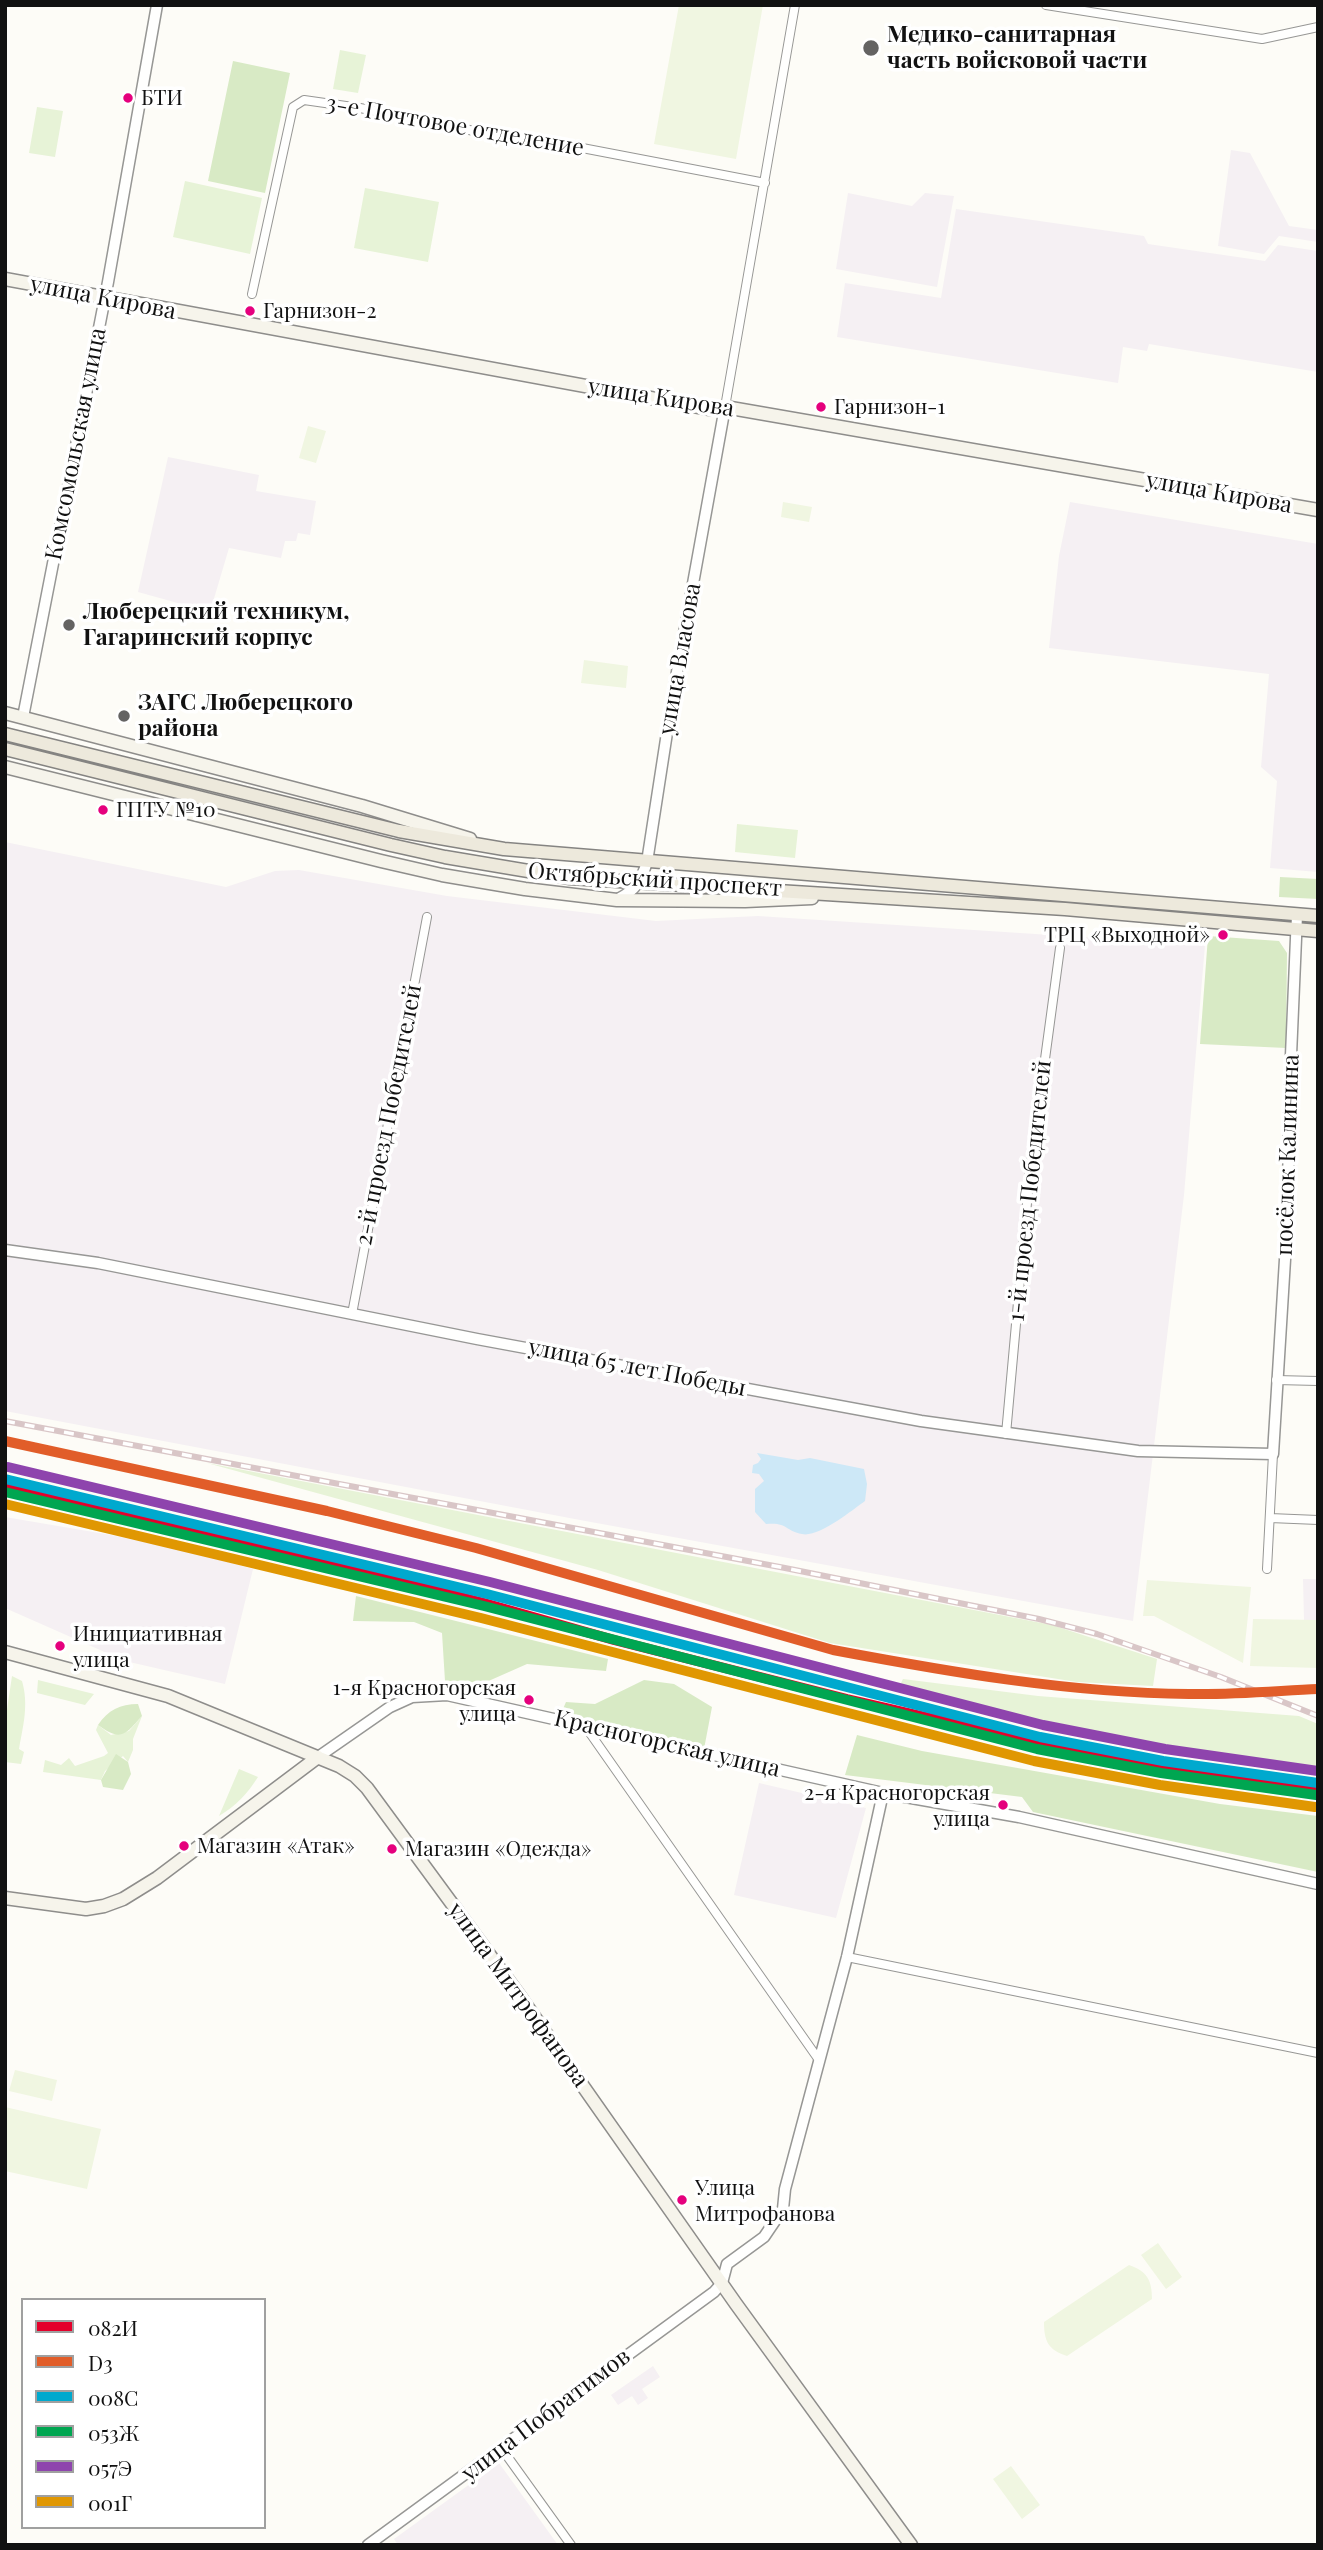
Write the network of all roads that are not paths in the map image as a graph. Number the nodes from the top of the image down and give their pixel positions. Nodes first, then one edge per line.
1 (157, 5) edge
2 (794, 5) edge
3 (1046, 5) edge
4 (1318, 27) edge
5 (765, 183) junction
6 (5, 279) edge
7 (253, 294) dead end
8 (105, 299) junction
9 (724, 407) junction
10 (1318, 510) edge
11 (5, 713) edge
12 (23, 718) junction
13 (5, 734) edge
14 (5, 749) edge
15 (5, 767) edge
16 (504, 849) junction
17 (647, 862) junction
18 (641, 883) junction
19 (868, 895) junction
20 (617, 900) junction
21 (1297, 915) junction
22 (1318, 916) edge
23 (427, 917) dead end
24 (1297, 930) junction
25 (1318, 931) edge
26 (1060, 948) dead end
27 (5, 1250) edge
28 (352, 1314) junction
29 (1276, 1380) junction
30 (1318, 1381) edge
31 (1006, 1434) junction
32 (1273, 1454) junction
33 (1270, 1518) junction
34 (1318, 1520) edge
35 (1267, 1569) dead end
36 (5, 1652) edge
37 (585, 1726) junction
38 (318, 1757) junction
39 (883, 1793) junction
40 (1318, 1884) edge
41 (5, 1898) edge
42 (847, 1956) junction
43 (1318, 2053) edge
44 (819, 2060) junction
45 (722, 2283) junction
46 (502, 2449) junction
47 (368, 2545) edge
48 (571, 2545) edge
49 (911, 2545) edge

1 - 8 street, Комсомольская улица
2 - 5 street
3 - 4 street
5 - 7 street, 3-е Почтовое отделение
5 - 9 street
6 - 8 main road, улица Кирова
8 - 9 main road, улица Кирова
8 - 12 street, Комсомольская улица
9 - 10 main road, улица Кирова
9 - 17 street, улица Власова
11 - 12 main road
12 - 16 main road
13 - 16 main road, Октябрьский проспект
14 - 18 main road, Октябрьский проспект
15 - 20 main road
16 - 17 main road, Октябрьский проспект
17 - 18 street, улица Власова
17 - 21 main road, Октябрьский проспект
18 - 19 main road, Октябрьский проспект
18 - 20 street
19 - 20 main road
19 - 24 main road, Октябрьский проспект
21 - 22 main road, Октябрьский проспект
21 - 24 street, посёлок Калинина
23 - 28 street, 2-й проезд Победителей
24 - 25 main road, Октябрьский проспект
24 - 29 street, посёлок Калинина
26 - 31 street, 1-й проезд Победителей
27 - 28 street, улица 65 лет Победы
28 - 31 street, улица 65 лет Победы
29 - 30 street
29 - 32 street, посёлок Калинина
31 - 32 street, улица 65 лет Победы
32 - 33 street, посёлок Калинина
33 - 34 street
33 - 35 street, посёлок Калинина
36 - 38 main road
37 - 38 street, Красногорская улица
37 - 39 street, Красногорская улица
37 - 44 street
38 - 41 main road
38 - 45 main road, улица Митрофанова
39 - 40 street, Красногорская улица
39 - 42 street
42 - 43 street
42 - 44 street
44 - 45 street
45 - 46 street, улица Побратимов
45 - 49 main road, улица Митрофанова
46 - 47 street, улица Побратимов
46 - 48 street

